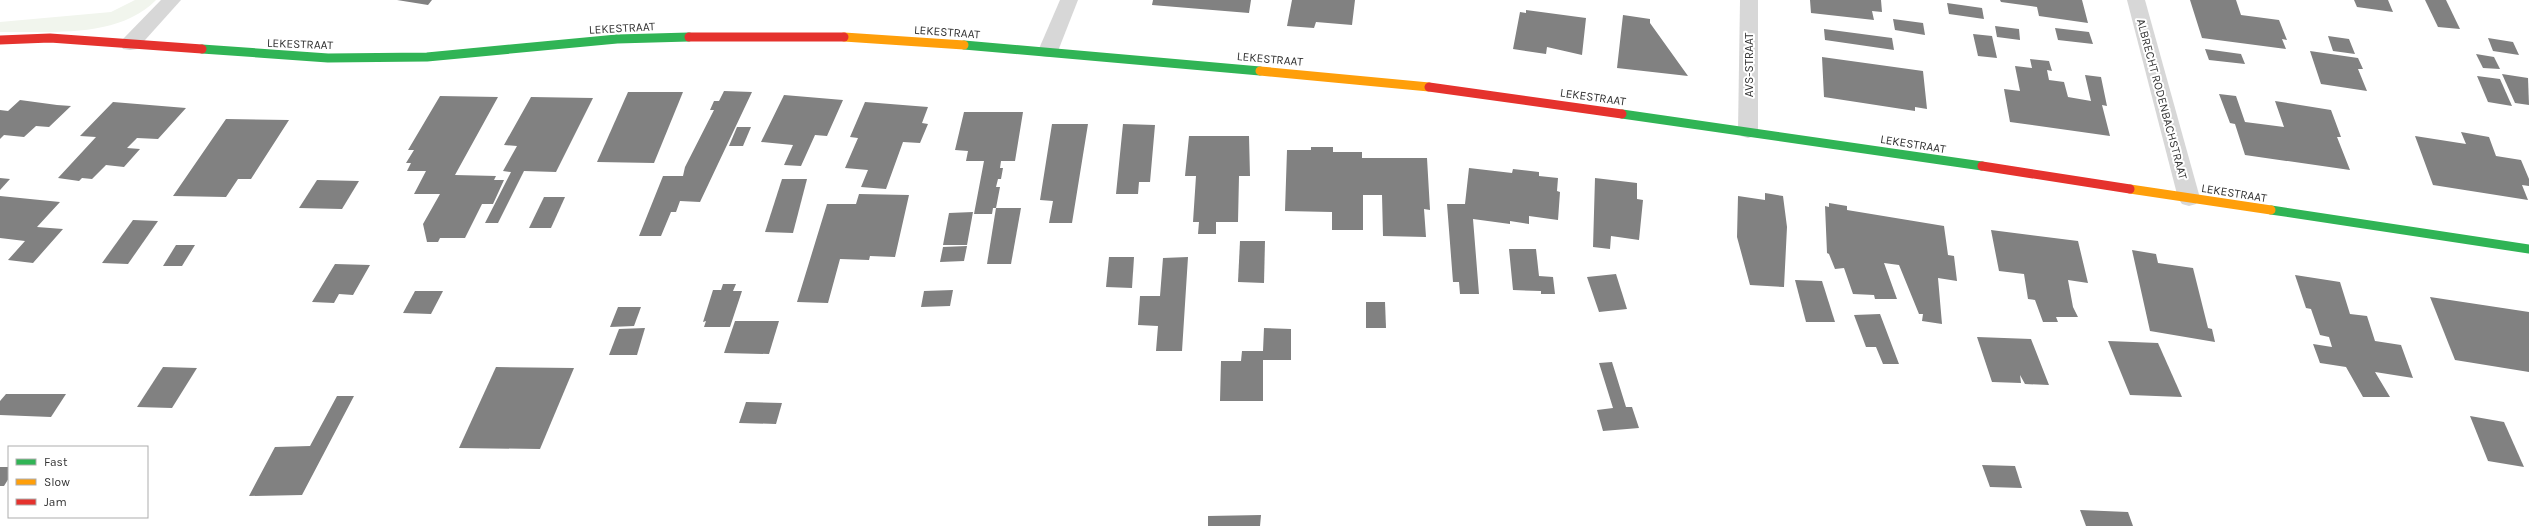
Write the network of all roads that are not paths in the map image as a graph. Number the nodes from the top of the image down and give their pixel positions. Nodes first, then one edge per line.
1 (172, 0) edge
2 (1069, 0) edge
3 (1749, 0) edge
4 (2136, 0) edge
5 (0, 40) edge
6 (130, 44) junction
7 (1048, 51) junction
8 (1748, 131) junction
9 (2189, 198) junction
10 (2529, 250) edge

1 - 6 street
2 - 7 street
3 - 8 street, AVS-STRAAT
4 - 9 street, ALBRECHT RODENBACHSTRAAT
5 - 6 street, LEKESTRAAT
6 - 7 street, LEKESTRAAT
7 - 8 street, LEKESTRAAT
8 - 9 street, LEKESTRAAT
9 - 10 street, LEKESTRAAT

